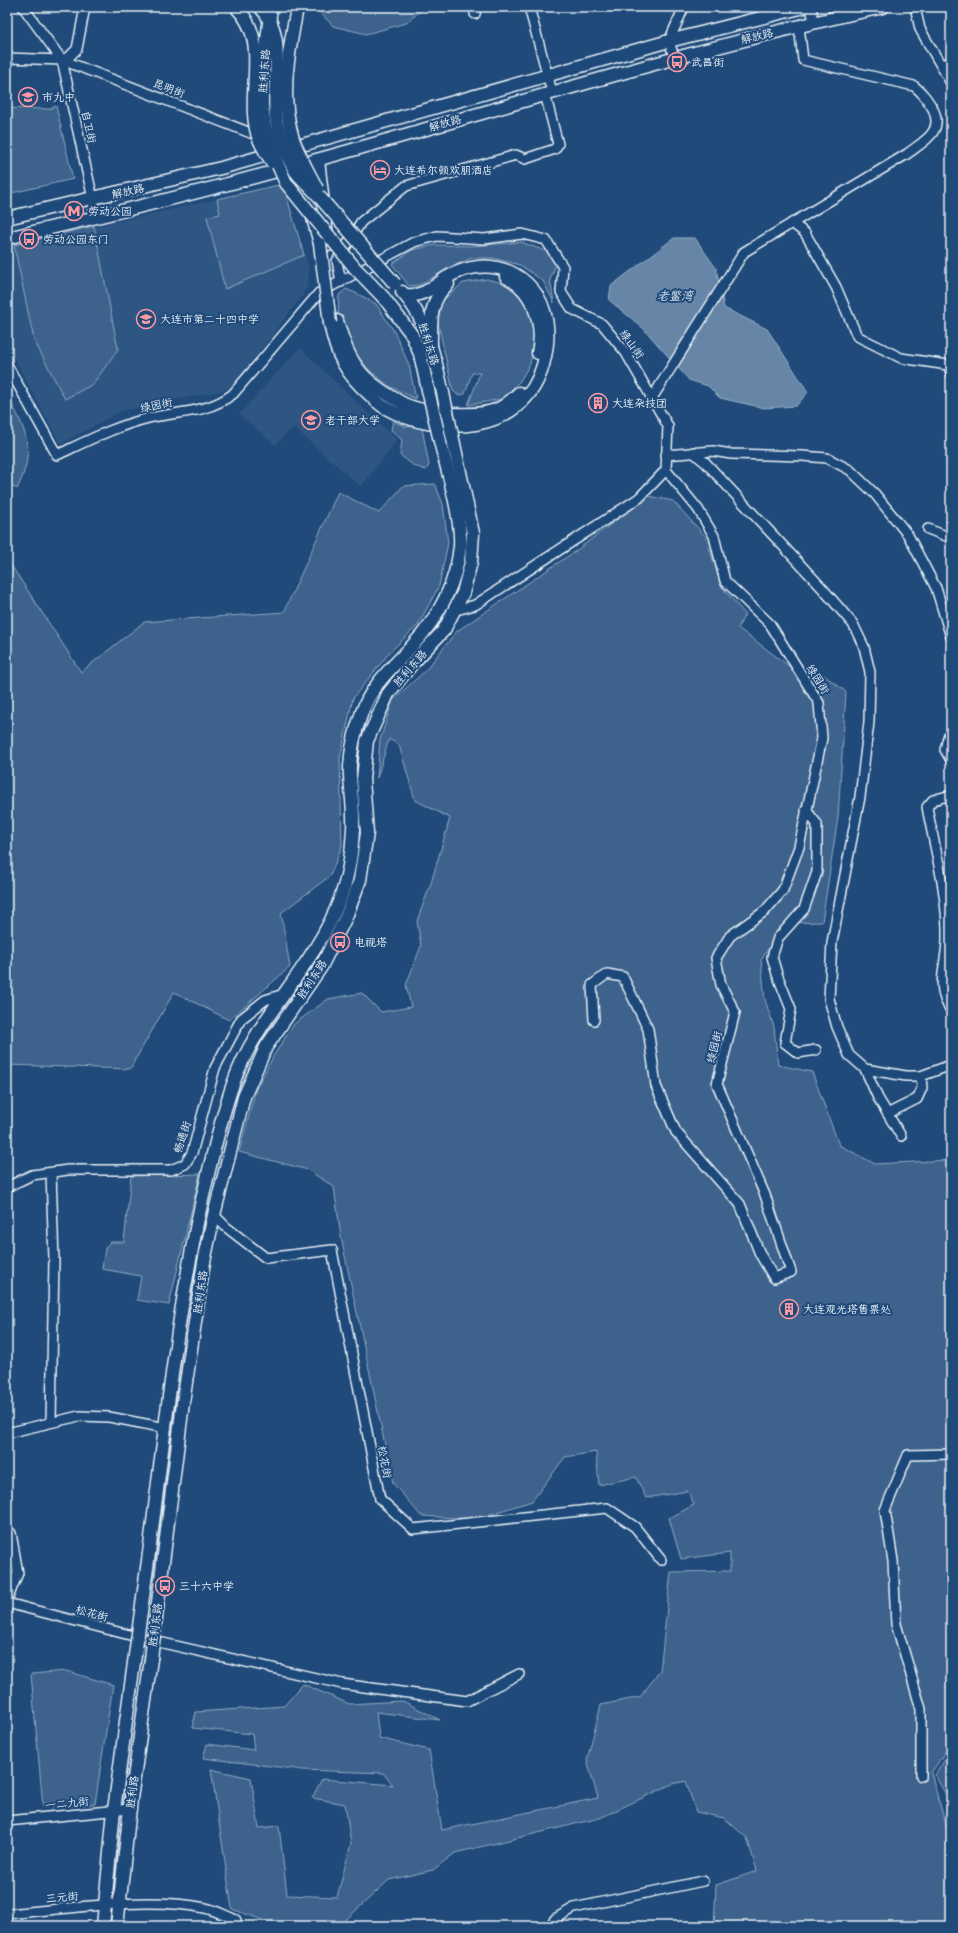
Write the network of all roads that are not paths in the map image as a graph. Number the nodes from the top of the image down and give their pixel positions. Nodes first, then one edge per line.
1 (23, 7) edge
2 (85, 7) edge
3 (236, 7) edge
4 (260, 7) edge
5 (271, 7) edge
6 (529, 7) edge
7 (684, 7) edge
8 (804, 7) edge
9 (811, 7) edge
10 (883, 7) edge
11 (915, 7) edge
12 (296, 8) dead end
13 (814, 22) junction
14 (798, 26) junction
15 (669, 41) junction
16 (674, 57) junction
17 (7, 58) edge
18 (62, 60) junction
19 (951, 62) edge
20 (941, 65) junction
21 (546, 75) junction
22 (951, 83) edge
23 (548, 93) junction
24 (291, 148) junction
25 (318, 160) junction
26 (298, 164) junction
27 (286, 183) junction
28 (93, 199) junction
29 (322, 199) junction
30 (7, 218) edge
31 (95, 218) junction
32 (792, 223) junction
33 (7, 238) edge
34 (324, 245) junction
35 (341, 282) junction
36 (319, 293) joint
37 (406, 295) junction
38 (334, 322) junction
39 (431, 345) junction
40 (7, 365) edge
41 (950, 367) edge
42 (652, 398) junction
43 (693, 452) junction
44 (666, 456) junction
45 (666, 470) junction
46 (928, 529) dead end
47 (951, 538) edge
48 (456, 610) junction
49 (951, 637) edge
50 (951, 735) edge
51 (951, 760) edge
52 (951, 795) edge
53 (806, 810) junction
54 (284, 994) junction
55 (951, 1010) edge
56 (594, 1020) dead end
57 (816, 1050) dead end
58 (951, 1065) edge
59 (865, 1069) junction
60 (921, 1076) junction
61 (889, 1113) junction
62 (901, 1136) dead end
63 (50, 1173) junction
64 (7, 1187) edge
65 (214, 1215) junction
66 (51, 1422) junction
67 (166, 1428) junction
68 (7, 1433) edge
69 (951, 1454) edge
70 (7, 1530) edge
71 (661, 1560) dead end
72 (7, 1602) edge
73 (150, 1659) joint
74 (519, 1674) dead end
75 (921, 1776) dead end
76 (130, 1809) junction
77 (114, 1810) junction
78 (7, 1821) edge
79 (703, 1881) dead end
80 (118, 1905) junction
81 (104, 1906) junction
82 (7, 1914) edge
83 (236, 1920) dead end
84 (103, 1926) edge
85 (117, 1926) edge
86 (550, 1926) edge

1 - 18 street, 自卫街
2 - 18 street
3 - 27 main road, bridge
4 - 29 main road, bridge
5 - 27 main road, 胜利东路, bridge
6 - 21 street
7 - 15 street
8 - 15 main road, 解放路
9 - 13 street
10 - 13 main road, 解放路
11 - 20 street
12 - 29 main road, bridge
13 - 14 main road, 解放路
14 - 16 main road, 解放路
14 - 32 street
15 - 16 street
15 - 21 main road, 解放路
16 - 23 main road, 解放路
17 - 18 street, 昆明街
18 - 24 street, 昆明街
18 - 28 street, 自卫街
19 - 20 street
20 - 22 street
21 - 23 street
21 - 24 main road, 解放路
23 - 25 main road, 解放路
23 - 35 street
24 - 25 street, 昆明街
24 - 28 main road, 解放路
25 - 26 main road, 解放路
25 - 34 main road
26 - 31 main road, 解放路
26 - 34 main road
27 - 54 main road, 胜利东路, bridge
28 - 30 main road, 解放路
28 - 31 street, 自卫街
29 - 37 main road, 胜利东路, bridge
31 - 33 main road, 解放路
32 - 41 street
32 - 42 street
34 - 38 main road
35 - 36 street, 绿山街
35 - 42 street, 绿山街
36 - 40 street, 绿园街
37 - 38 main road
37 - 39 main road, 胜利东路
38 - 39 main road
39 - 48 main road, 胜利东路, bridge
42 - 44 street, 绿山街
43 - 44 street
43 - 49 street
43 - 59 street
44 - 45 street, 绿山街
45 - 48 street
45 - 53 street, 绿园街
46 - 47 street
48 - 65 main road, 胜利东路
50 - 51 street
52 - 55 street
53 - 56 street, 绿园街
53 - 57 street
54 - 63 street, 畅通街
54 - 67 main road, 胜利路
58 - 60 street
59 - 60 street
59 - 61 street
60 - 61 street
61 - 62 street
63 - 64 street, 畅通街
63 - 66 street
65 - 71 street, 松花街
65 - 73 main road, 胜利东路, bridge
66 - 67 street
66 - 68 street
67 - 77 main road, 胜利路, bridge
69 - 75 street
70 - 72 street
72 - 74 street, 松花街
73 - 76 main road, 胜利路
76 - 77 street, 一二九街
76 - 80 main road, 胜利路
77 - 78 street, 一二九街
77 - 81 main road, 胜利路
79 - 86 street
80 - 81 street, 三元街
80 - 83 street, 三元街
80 - 85 main road, 胜利路
81 - 82 street, 三元街
81 - 84 main road, 胜利路

